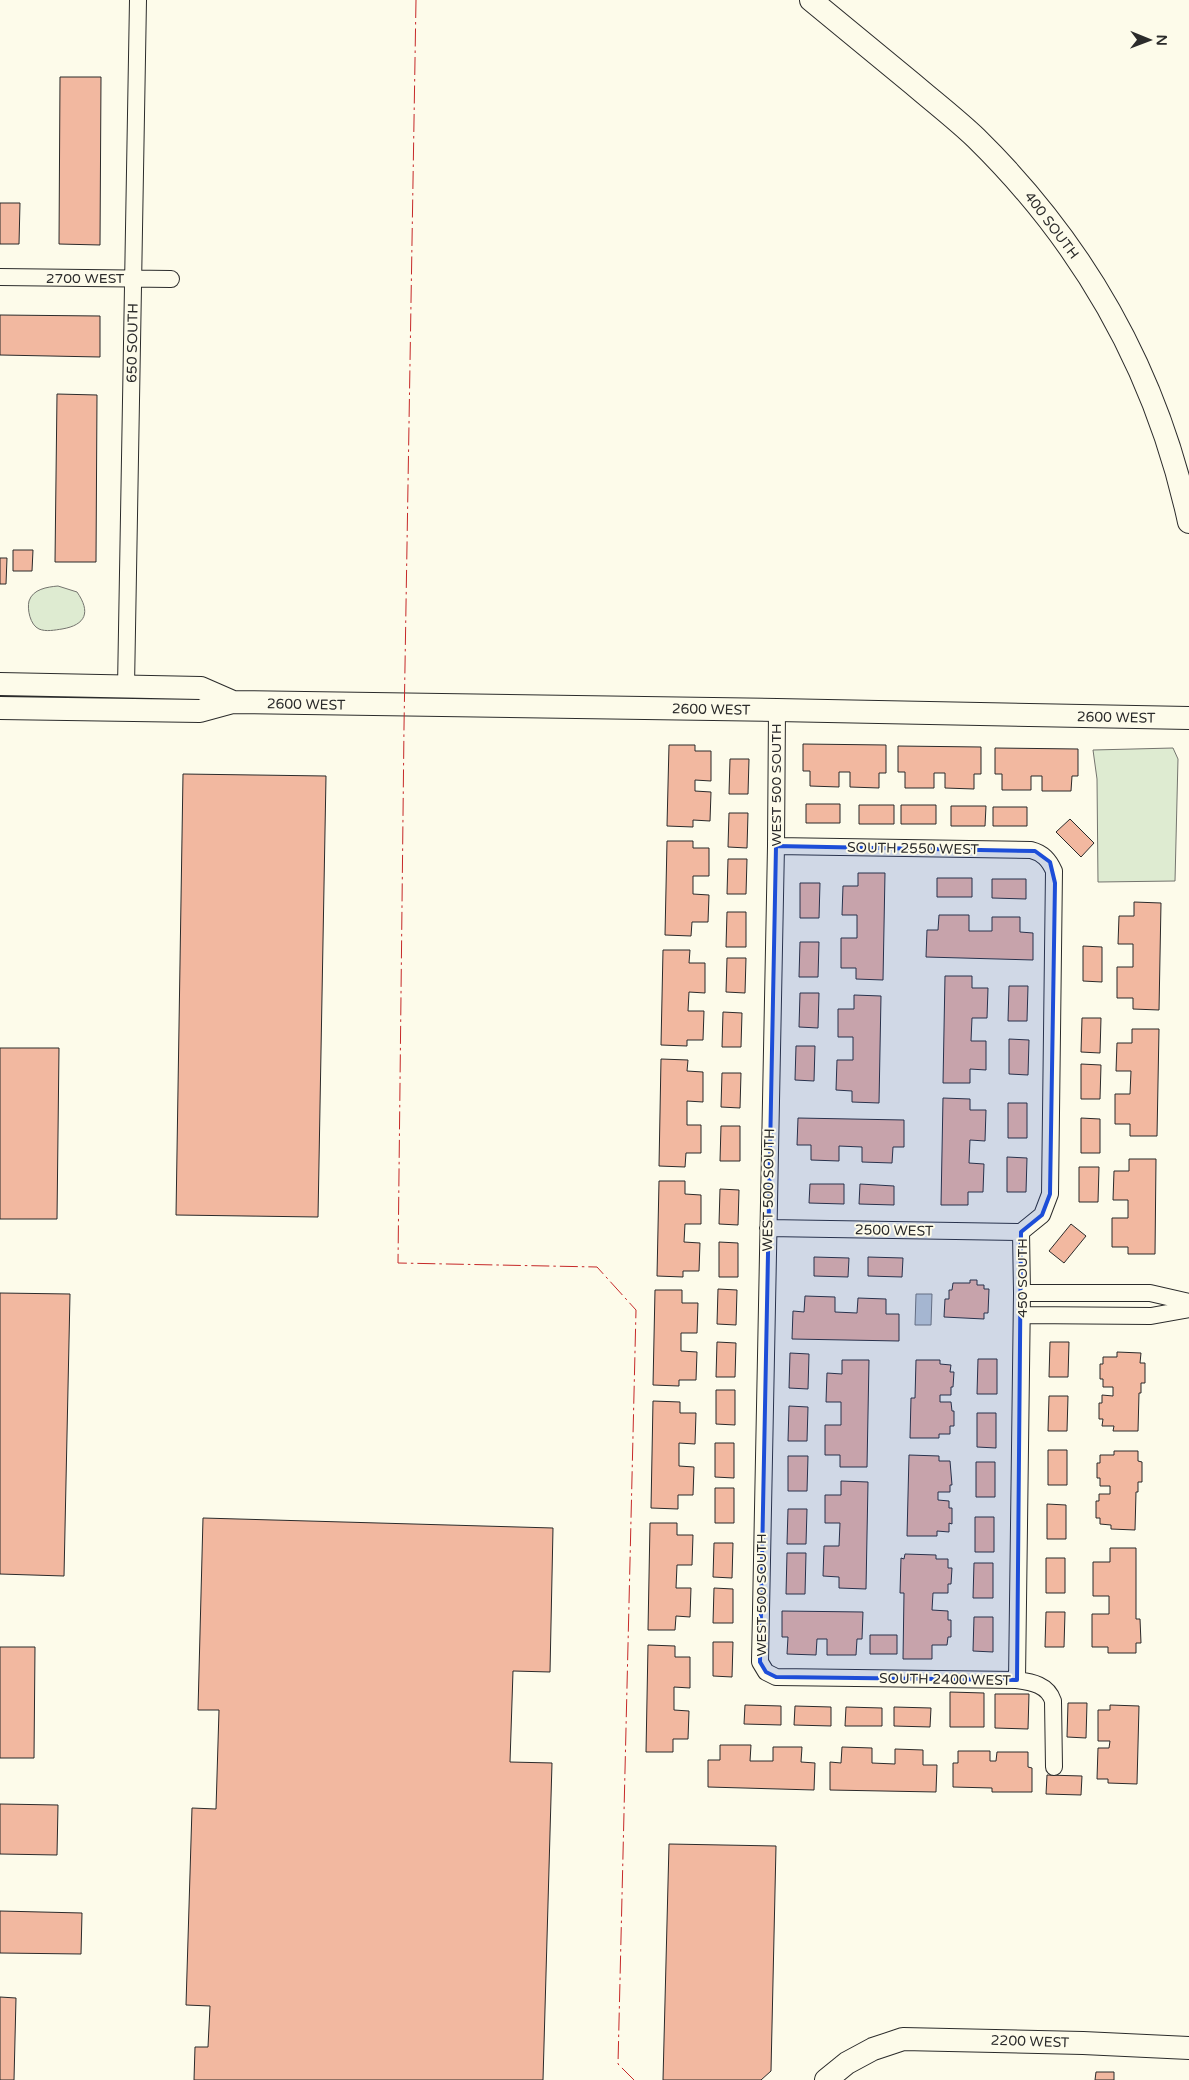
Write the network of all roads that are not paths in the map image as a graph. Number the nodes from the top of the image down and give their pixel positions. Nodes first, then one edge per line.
1 (138, 0) edge
2 (810, 0) edge
3 (0, 277) edge
4 (132, 278) junction
5 (170, 279) dead end
6 (1189, 522) edge
7 (0, 684) edge
8 (126, 687) junction
9 (233, 702) junction
10 (0, 708) edge
11 (777, 710) junction
12 (1189, 718) edge
13 (776, 846) junction
14 (1048, 860) joint
15 (768, 1228) junction
16 (1021, 1232) junction
17 (1022, 1293) junction
18 (1189, 1302) edge
19 (1189, 1310) edge
20 (1022, 1314) junction
21 (764, 1670) joint
22 (1017, 1680) junction
23 (1054, 1767) dead end
24 (1189, 2048) edge
25 (826, 2080) edge

1 - 4 street, 650 SOUTH
2 - 6 street, 400 SOUTH
3 - 4 street, 2700 WEST
4 - 5 street, 2700 WEST
4 - 8 street, 650 SOUTH
7 - 8 street, 2600 WEST
8 - 9 street, 2600 WEST
9 - 10 street, 2600 WEST
9 - 11 street, 2600 WEST
11 - 12 street, 2600 WEST
11 - 13 street, WEST 500 SOUTH
13 - 14 street, SOUTH 2550 WEST
13 - 15 street, WEST 500 SOUTH
14 - 16 street, 450 SOUTH
15 - 16 street, 2500 WEST
15 - 21 street, WEST 500 SOUTH
16 - 17 street, 450 SOUTH
17 - 18 street
17 - 20 street, 450 SOUTH
19 - 20 street
20 - 22 street, 450 SOUTH
21 - 22 street, SOUTH 2400 WEST
22 - 23 street, SOUTH 2400 WEST
24 - 25 street, 2200 WEST

